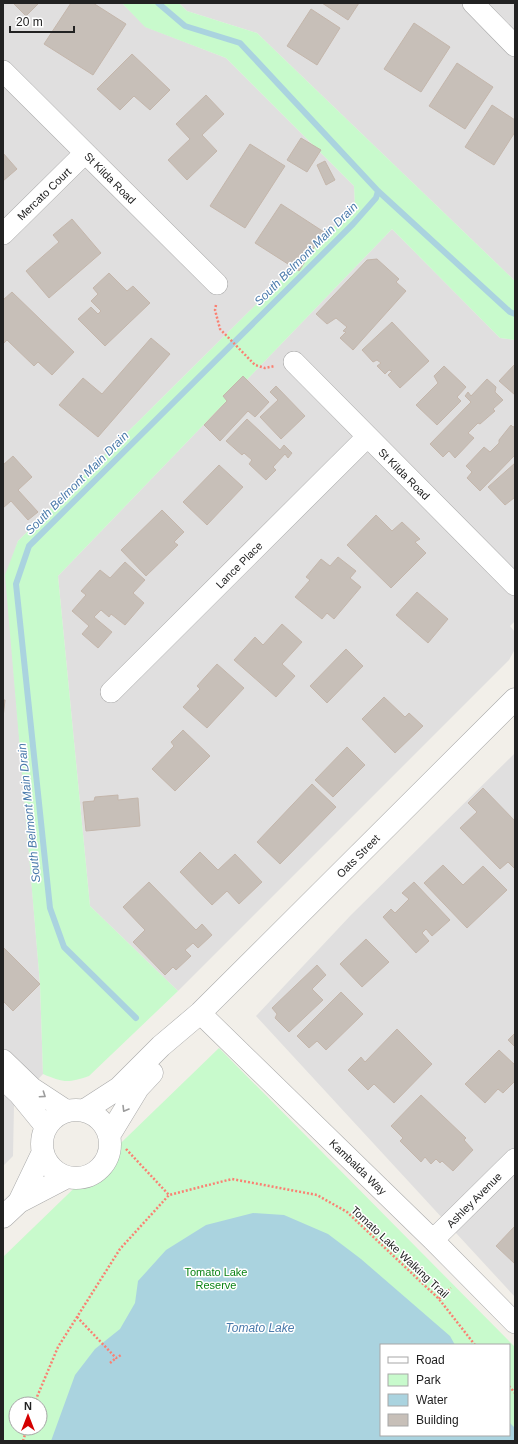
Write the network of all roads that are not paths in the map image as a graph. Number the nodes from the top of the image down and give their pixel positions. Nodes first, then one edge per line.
1 (473, 3) edge
2 (515, 46) edge
3 (3, 71) edge
4 (85, 153) junction
5 (3, 234) edge
6 (216, 284) dead end
7 (294, 362) dead end
8 (367, 437) junction
9 (515, 585) edge
10 (111, 692) dead end
11 (515, 699) edge
12 (200, 1013) junction
13 (3, 1060) edge
14 (3, 1078) edge
15 (76, 1111) junction
16 (46, 1127) junction
17 (116, 1139) junction
18 (43, 1152) junction
19 (515, 1159) edge
20 (67, 1177) junction
21 (19, 1202) junction
22 (3, 1217) edge
23 (433, 1240) junction
24 (515, 1323) edge

1 - 2 street
3 - 4 street, St Kilda Road
4 - 5 street, Mercato Court
4 - 6 street, St Kilda Road
7 - 8 street, St Kilda Road
8 - 9 street, St Kilda Road
8 - 10 street, Lance Place
11 - 12 street, Oats Street
12 - 15 street, Oats Street
12 -> 17 street, Oats Street
12 - 23 street, Kambalda Way
13 -> 15 street
14 - 16 street
15 - 16 street
15 - 17 street
16 - 18 street
17 - 20 street
18 - 20 street
18 - 21 street
19 - 23 street, Ashley Avenue
20 - 21 street
21 - 22 street
23 - 24 street, Kambalda Way

